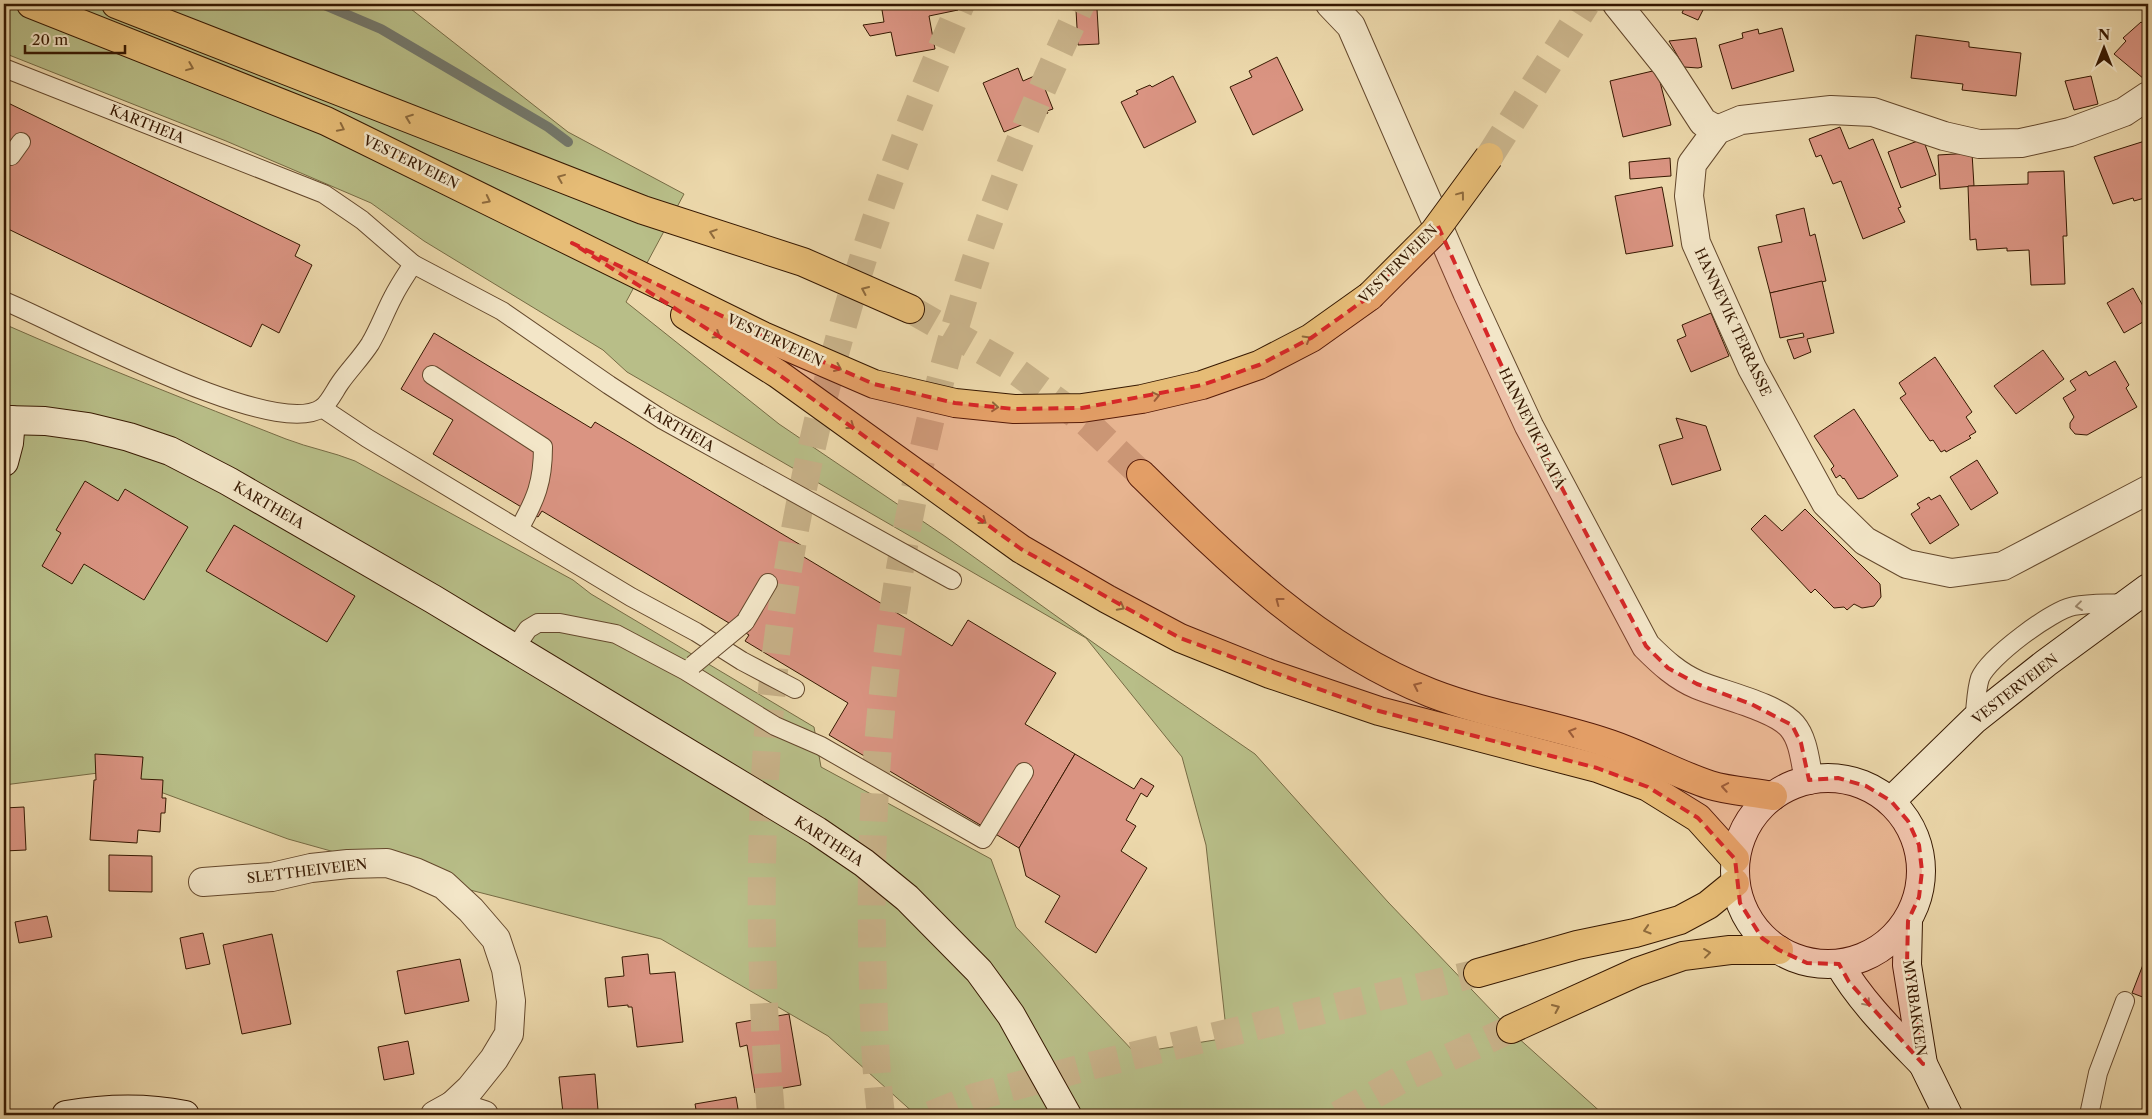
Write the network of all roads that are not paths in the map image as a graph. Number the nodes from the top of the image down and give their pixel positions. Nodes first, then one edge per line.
1 (31, 4) edge
2 (116, 4) edge
3 (1330, 4) edge
4 (1618, 4) edge
5 (4, 68) edge
6 (2148, 96) edge
7 (1717, 130) junction
8 (22, 142) dead end
9 (10, 156) dead end
10 (1489, 157) tunnel mouth
11 (572, 243) junction
12 (413, 264) junction
13 (4, 301) edge
14 (910, 309) tunnel mouth
15 (432, 375) dead end
16 (322, 408) junction
17 (7, 420) edge
18 (4, 462) edge
19 (1141, 474) tunnel mouth
20 (2148, 490) edge
21 (519, 529) junction
22 (952, 580) dead end
23 (768, 583) dead end
24 (2138, 596) edge
25 (514, 649) junction
26 (690, 668) junction
27 (795, 689) dead end
28 (1974, 720) junction
29 (1024, 772) dead end
30 (1809, 780) junction
31 (1773, 796) junction
32 (1890, 801) junction
33 (1735, 871) junction
34 (203, 882) dead end
35 (1908, 921) junction
36 (1778, 950) junction
37 (1838, 964) junction
38 (1478, 973) tunnel mouth
39 (2125, 1001) dead end
40 (1511, 1029) tunnel mouth
41 (1923, 1064) junction
42 (444, 1110) edge
43 (66, 1115) edge
44 (185, 1115) edge
45 (484, 1115) edge
46 (1068, 1115) edge
47 (1948, 1115) edge
48 (2089, 1115) edge

1 -> 11 main road, VESTERVEIEN
14 -> 2 main road
3 - 30 street, HANNEVIK PLATÅ
4 - 7 street
5 - 12 lane, KARTHEIA
6 - 7 street
7 - 20 street, HANNEVIK TERRASSE
8 - 9 lane
11 -> 10 main road, VESTERVEIEN, bridge
11 -> 33 main road
12 - 16 lane
12 - 22 lane, KARTHEIA
13 - 16 lane
15 - 21 lane
16 - 21 lane
17 - 18 street
17 - 25 street, KARTHEIA
31 -> 19 main road
21 - 27 lane
23 - 26 lane, bridge
24 - 28 street, VESTERVEIEN
24 -> 28 lane
25 - 26 lane
25 - 46 street, KARTHEIA
26 - 29 lane
28 - 32 street, VESTERVEIEN
30 - 31 street
30 - 32 street
31 - 33 street
32 - 35 street
33 - 36 street
33 -> 38 main road
34 - 42 street, SLETTHEIVEIEN
35 - 37 street
35 - 41 street, MYRBAKKEN
36 - 37 street
40 -> 36 main road
37 -> 41 street, MYRBAKKEN
39 - 48 lane
41 - 47 street, MYRBAKKEN
42 - 45 street, SLETTHEIVEIEN
43 - 44 street

